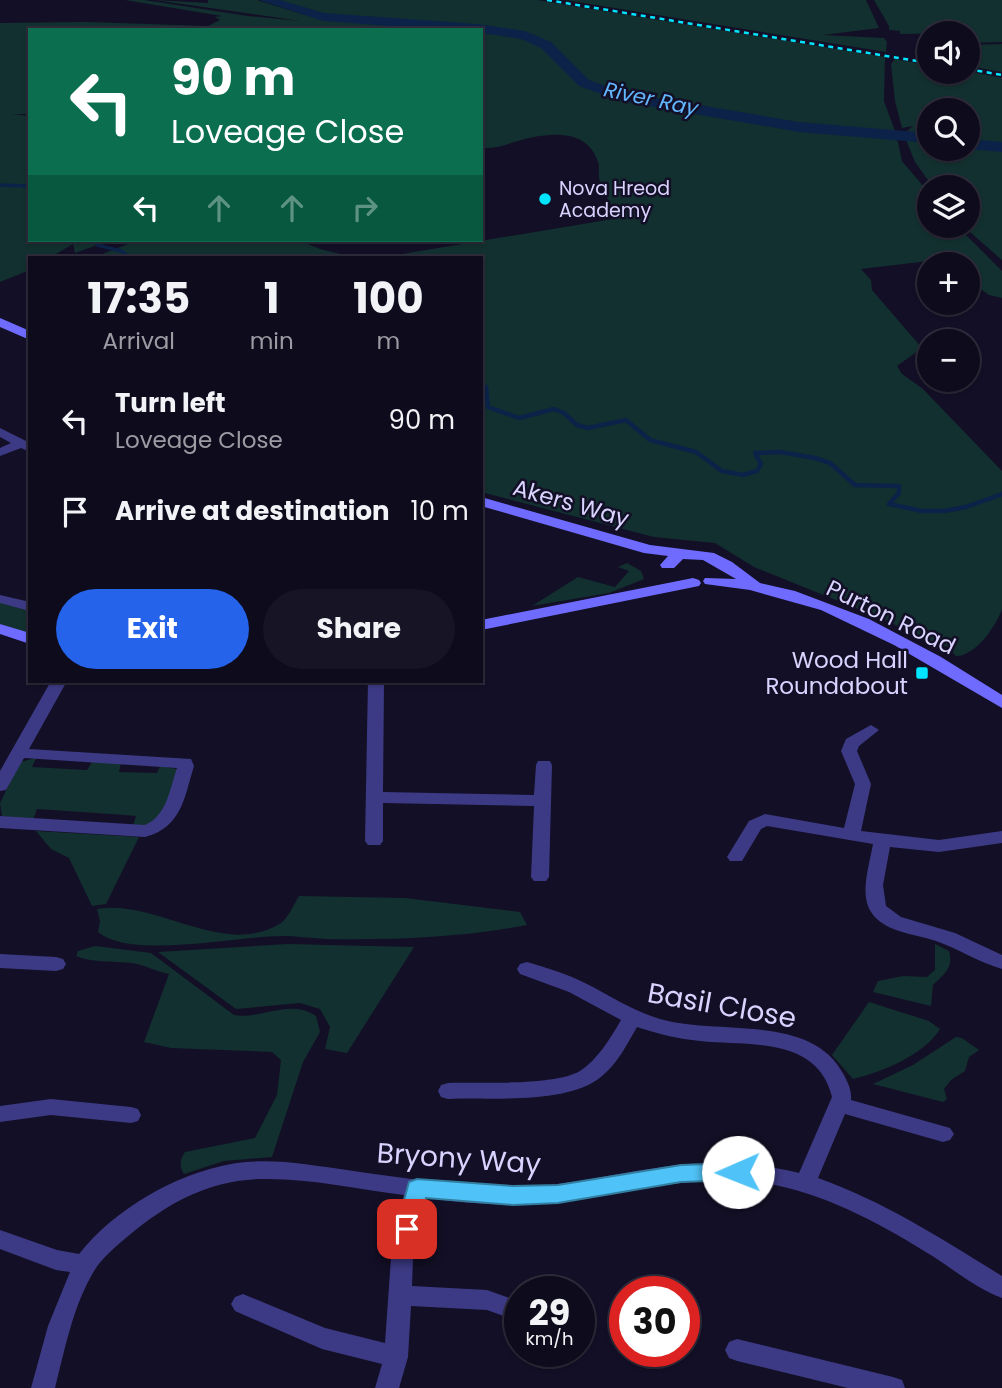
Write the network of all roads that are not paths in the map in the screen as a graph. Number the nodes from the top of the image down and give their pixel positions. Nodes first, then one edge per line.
1 (0, 321) edge
2 (28, 335) edge
3 (0, 432) edge
4 (25, 446) edge
5 (0, 452) edge
6 (483, 502) edge
7 (649, 550) junction
8 (686, 553) junction
9 (724, 565) junction
10 (668, 568) junction
11 (711, 581) junction
12 (693, 583) junction
13 (755, 585) junction
14 (646, 593) junction
15 (0, 599) edge
16 (28, 606) edge
17 (483, 625) edge
18 (0, 629) edge
19 (28, 638) edge
20 (58, 683) edge
21 (376, 683) edge
22 (1002, 703) edge
23 (871, 730) dead end
24 (17, 753) junction
25 (544, 765) dead end
26 (1, 781) edge
27 (377, 797) junction
28 (541, 801) junction
29 (0, 822) edge
30 (851, 834) junction
31 (1002, 837) edge
32 (882, 840) junction
33 (374, 841) dead end
34 (736, 857) dead end
35 (540, 877) dead end
36 (0, 961) edge
37 (1002, 962) edge
38 (56, 964) dead end
39 (527, 969) dead end
40 (632, 1019) junction
41 (448, 1091) dead end
42 (841, 1105) junction
43 (0, 1114) edge
44 (131, 1115) dead end
45 (943, 1134) dead end
46 (806, 1182) junction
47 (417, 1188) junction
48 (0, 1239) edge
49 (85, 1265) junction
50 (1002, 1288) edge
51 (400, 1294) junction
52 (243, 1304) dead end
53 (504, 1306) edge
54 (737, 1350) dead end
55 (396, 1357) junction
56 (43, 1388) edge
57 (387, 1388) edge
58 (893, 1388) edge

1 - 2 main road
3 - 4 street
4 - 5 street
6 - 7 main road, Akers Way
7 - 8 main road, Akers Way
7 - 10 main road, Akers Way
8 - 9 main road, Akers Way
8 - 10 main road
9 - 11 main road
9 - 13 main road, Purton Road
10 - 12 main road, Akers Way
10 - 14 main road
11 - 12 main road, Purton Road
11 - 13 main road, Purton Road
12 - 14 main road
13 - 22 main road, Purton Road
14 - 17 main road
15 - 16 street
18 - 19 main road
20 - 24 street
21 - 27 street
23 - 30 street
24 - 26 street
24 - 29 street
25 - 28 street
27 - 28 street
27 - 33 street
28 - 35 street
30 - 32 street
30 - 34 street
31 - 32 street
32 - 37 street
36 - 38 street
39 - 40 street, Basil Close
40 - 41 street
40 - 42 street, Basil Close
42 - 45 street
42 - 46 street
43 - 44 street
46 - 47 street, Bryony Way
46 - 50 street, Bryony Way
47 - 49 street, Bryony Way
47 - 51 street
48 - 49 street
49 - 56 street, Bryony Way
51 - 53 street
51 - 55 street
52 - 55 street
54 - 58 street
55 - 57 street

